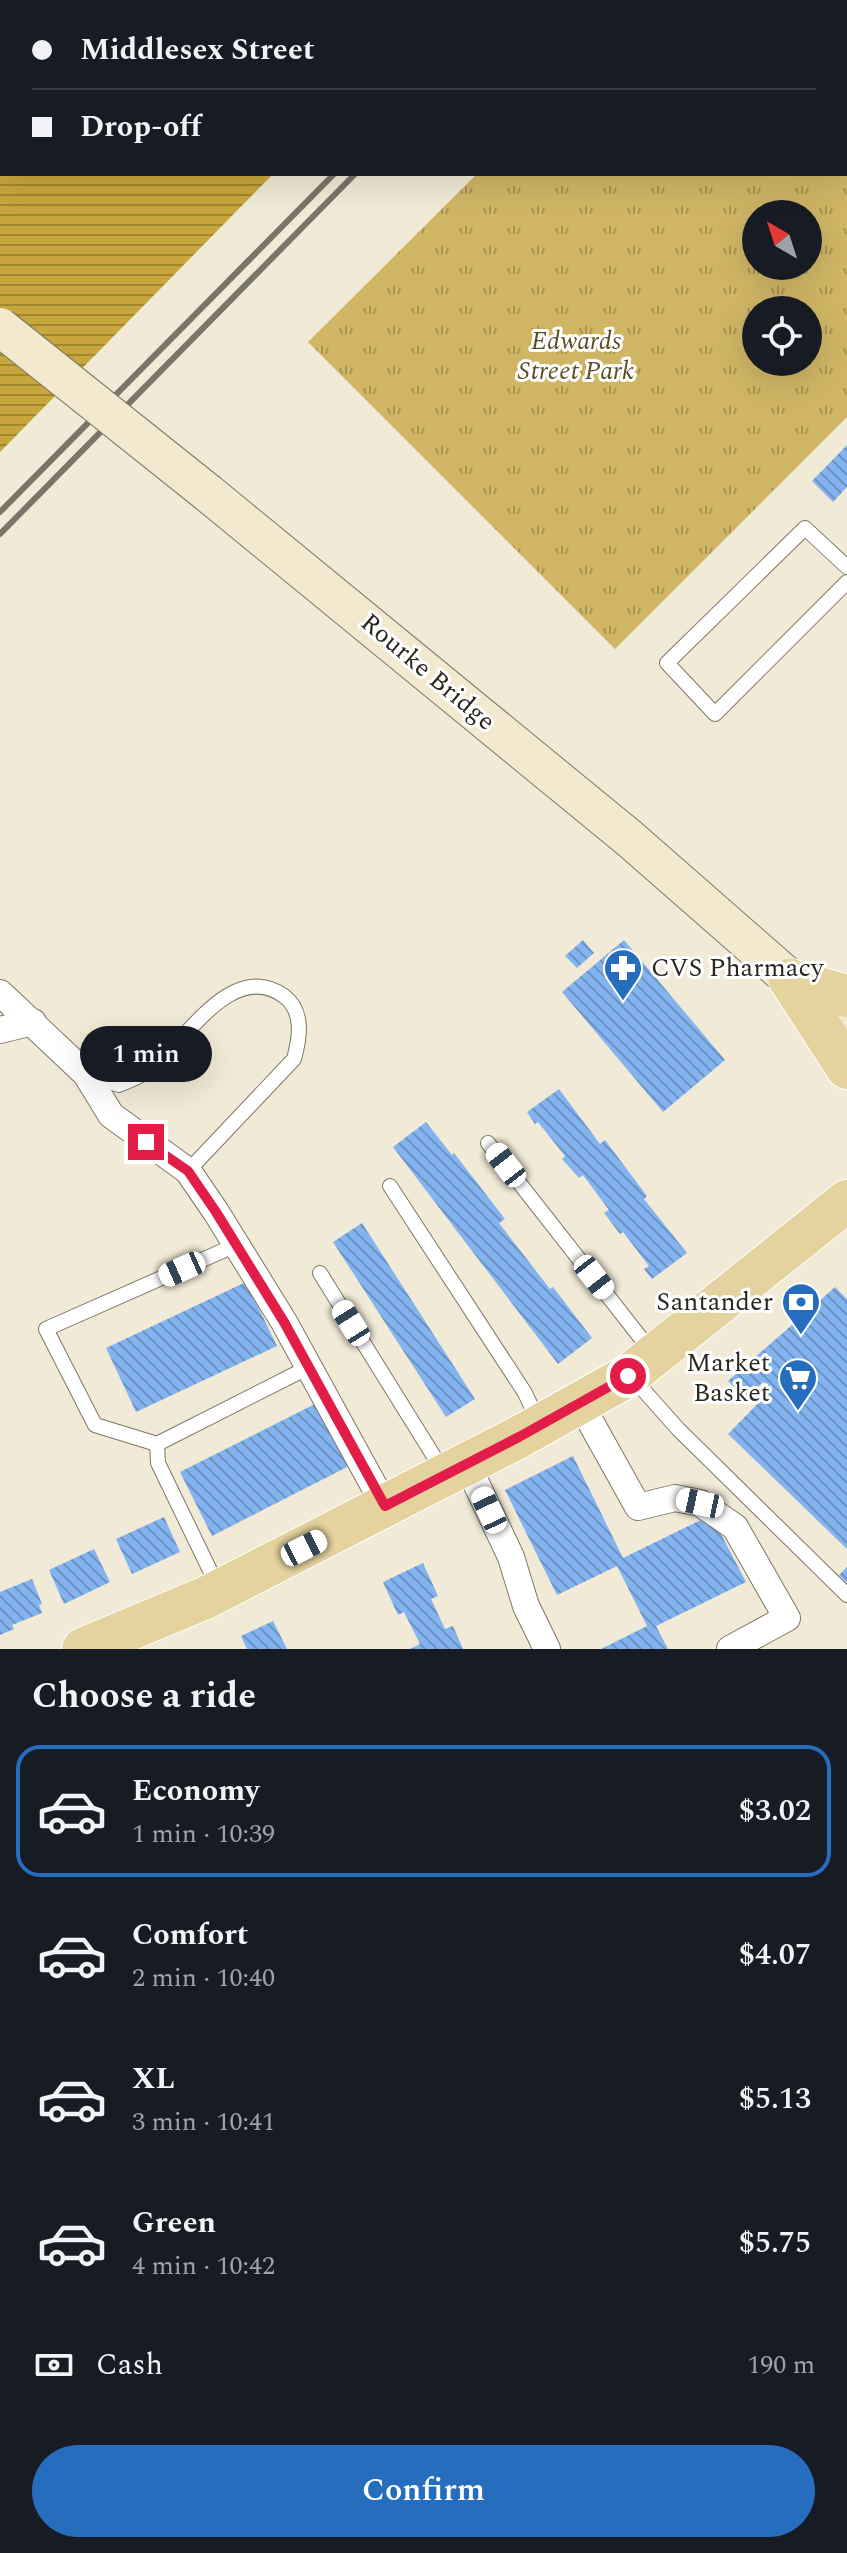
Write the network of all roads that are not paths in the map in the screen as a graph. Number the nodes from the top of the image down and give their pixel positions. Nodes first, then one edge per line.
1 (0, 327) edge
2 (847, 567) edge
3 (847, 582) edge
4 (790, 980) junction
5 (0, 993) edge
6 (847, 996) edge
7 (33, 1022) junction
8 (847, 1029) edge
9 (0, 1030) edge
10 (847, 1068) edge
11 (86, 1074) junction
12 (488, 1143) dead end
13 (188, 1171) junction
14 (847, 1175) edge
15 (390, 1186) dead end
16 (847, 1201) edge
17 (811, 1230) junction
18 (236, 1245) junction
19 (320, 1273) dead end
20 (642, 1365) junction
21 (309, 1367) junction
22 (580, 1403) junction
23 (540, 1425) junction
24 (157, 1444) junction
25 (456, 1469) junction
26 (385, 1506) junction
27 (220, 1590) junction
28 (847, 1595) edge
29 (107, 1644) edge
30 (547, 1649) edge
31 (730, 1649) edge

1 - 4 main road, Rourke Bridge, bridge
2 - 3 lane
4 - 6 main road
4 - 8 main road, Rourke Bridge
4 - 10 main road
5 - 7 street
7 - 9 street
7 - 11 street
11 - 13 street
11 - 13 lane
12 - 20 lane
13 - 18 street
14 - 17 main road
15 - 23 lane
16 - 17 main road
17 - 20 main road
18 - 21 street
18 - 24 lane
19 - 25 lane
20 - 22 main road
20 - 28 lane
21 - 24 lane
21 - 26 street
22 - 23 main road
22 - 31 street
23 - 25 main road
24 - 27 lane
25 - 26 main road
25 - 30 street
26 - 27 main road
27 - 29 main road

